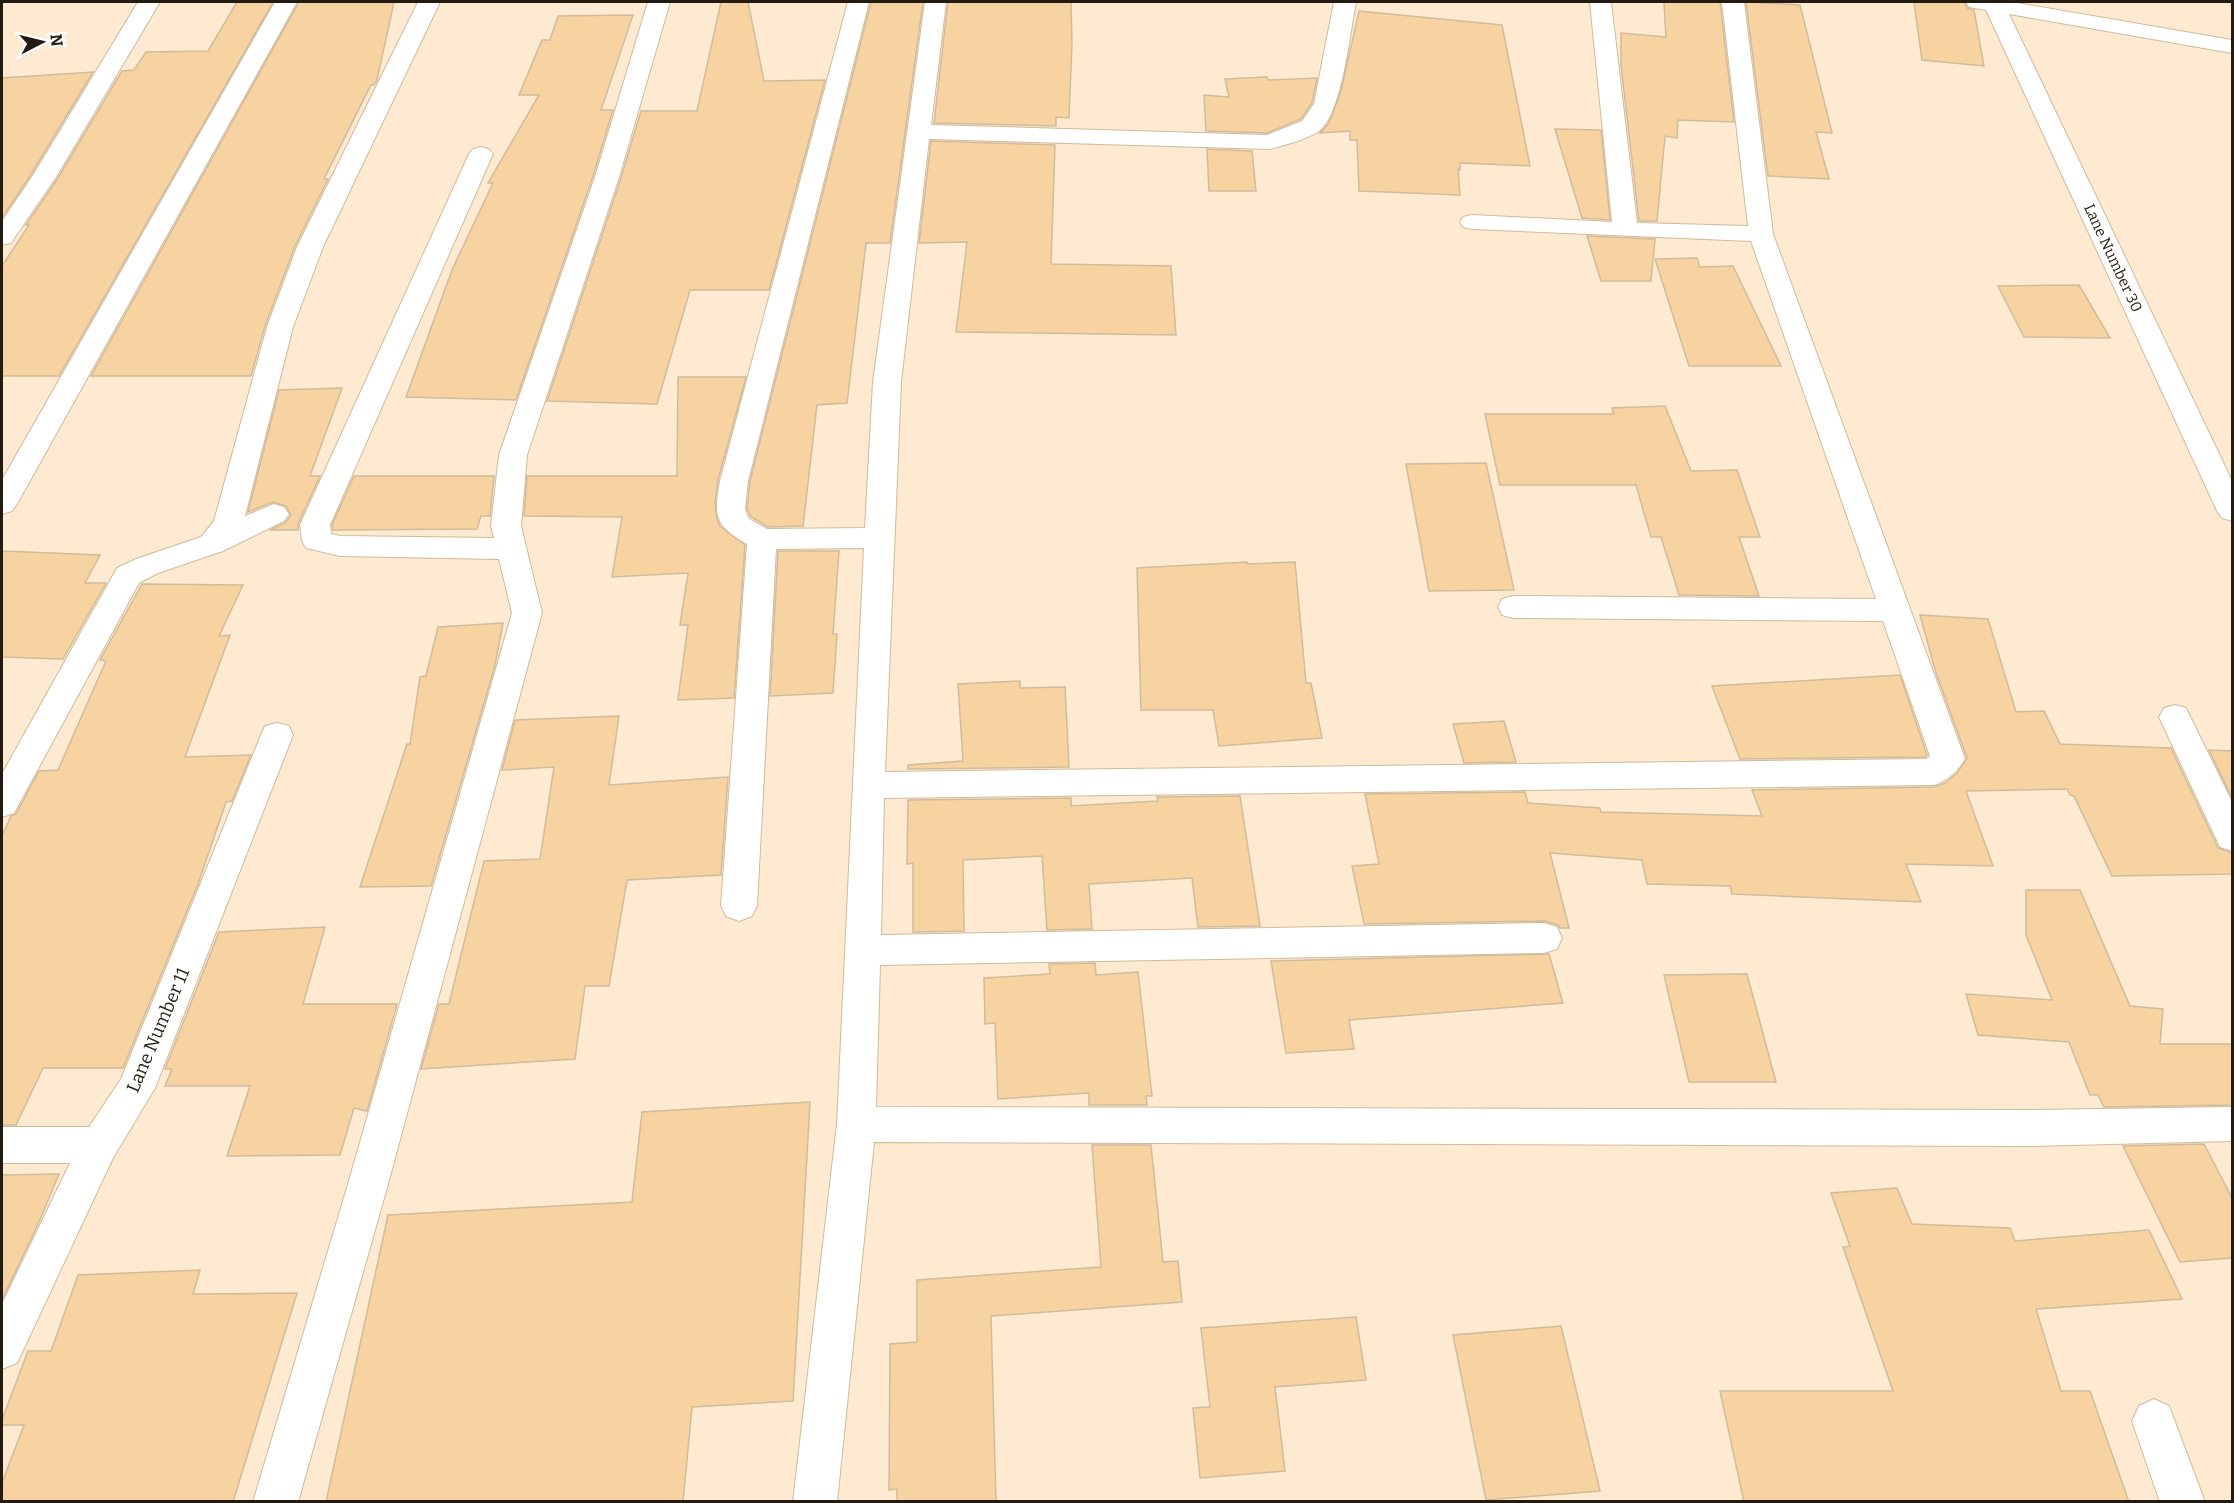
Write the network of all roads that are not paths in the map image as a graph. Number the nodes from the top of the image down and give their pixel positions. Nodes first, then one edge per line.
1 (149, 2) edge
2 (286, 2) edge
3 (429, 2) edge
4 (659, 2) edge
5 (858, 2) edge
6 (935, 2) edge
7 (1345, 2) edge
8 (1600, 2) edge
9 (1734, 2) edge
10 (1985, 3) edge
11 (2232, 46) edge
12 (917, 132) junction
13 (481, 154) dead end
14 (1472, 222) dead end
15 (1625, 230) junction
16 (1761, 234) junction
17 (2, 238) edge
18 (2, 504) edge
19 (2232, 511) edge
20 (274, 514) dead end
21 (881, 538) junction
22 (762, 539) junction
23 (212, 544) junction
24 (512, 549) junction
25 (1513, 607) dead end
26 (1895, 610) junction
27 (2175, 717) dead end
28 (277, 735) dead end
29 (868, 785) junction
30 (2, 804) edge
31 (2232, 837) edge
32 (739, 906) dead end
33 (1544, 938) dead end
34 (863, 951) junction
35 (856, 1124) junction
36 (2232, 1124) edge
37 (2, 1145) edge
38 (99, 1145) junction
39 (2, 1348) edge
40 (2154, 1420) dead end
41 (274, 1502) edge
42 (815, 1502) edge
43 (2183, 1502) edge

1 - 17 street
2 - 18 street
3 - 23 street
4 - 24 street
5 - 22 street
6 - 12 street
7 - 12 street
8 - 15 street
9 - 16 street
10 - 11 street
10 - 19 street, Lane Number 30
12 - 21 street
13 - 24 street
14 - 15 street
15 - 16 street
16 - 26 street
20 - 23 street
21 - 22 street
21 - 29 street
22 - 32 street
23 - 30 street
24 - 41 street
25 - 26 street
26 - 29 street
27 - 31 street
28 - 38 street, Lane Number 11
29 - 34 street
33 - 34 street
34 - 35 street
35 - 36 street
35 - 42 street
37 - 38 street
38 - 39 street, Lane Number 11
40 - 43 street

